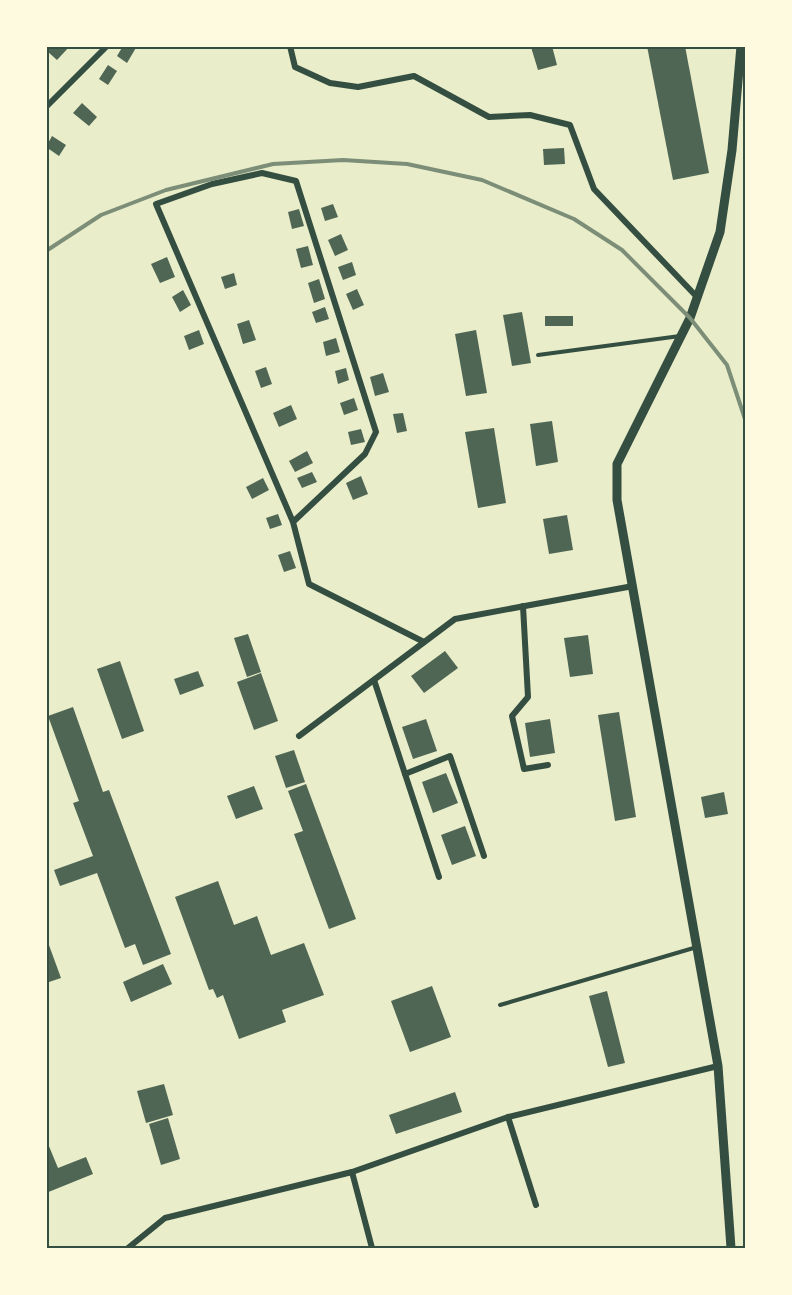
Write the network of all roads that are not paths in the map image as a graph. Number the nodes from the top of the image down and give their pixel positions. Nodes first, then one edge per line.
1 (107, 46) edge
2 (290, 46) edge
3 (741, 46) edge
4 (46, 107) edge
5 (697, 297) junction
6 (681, 335) junction
7 (538, 355) dead end
8 (293, 522) junction
9 (633, 586) junction
10 (523, 606) junction
11 (424, 642) junction
12 (374, 680) junction
13 (299, 736) dead end
14 (548, 765) dead end
15 (405, 774) junction
16 (484, 856) dead end
17 (439, 877) dead end
18 (698, 947) junction
19 (500, 1005) dead end
20 (718, 1066) junction
21 (508, 1118) junction
22 (352, 1172) junction
23 (536, 1205) dead end
24 (128, 1248) edge
25 (372, 1248) edge
26 (731, 1248) edge

1 - 4 street
2 - 5 street
3 - 5 street
5 - 6 street
6 - 7 lane
6 - 9 street
8 - 8 street
8 - 11 street
9 - 10 street
9 - 18 street
10 - 11 street
10 - 14 street
11 - 12 street
12 - 13 street
12 - 15 street
15 - 16 street
15 - 17 street
18 - 19 lane
18 - 20 street
20 - 21 street
20 - 26 street
21 - 22 street
21 - 23 street
22 - 24 street
22 - 25 street

